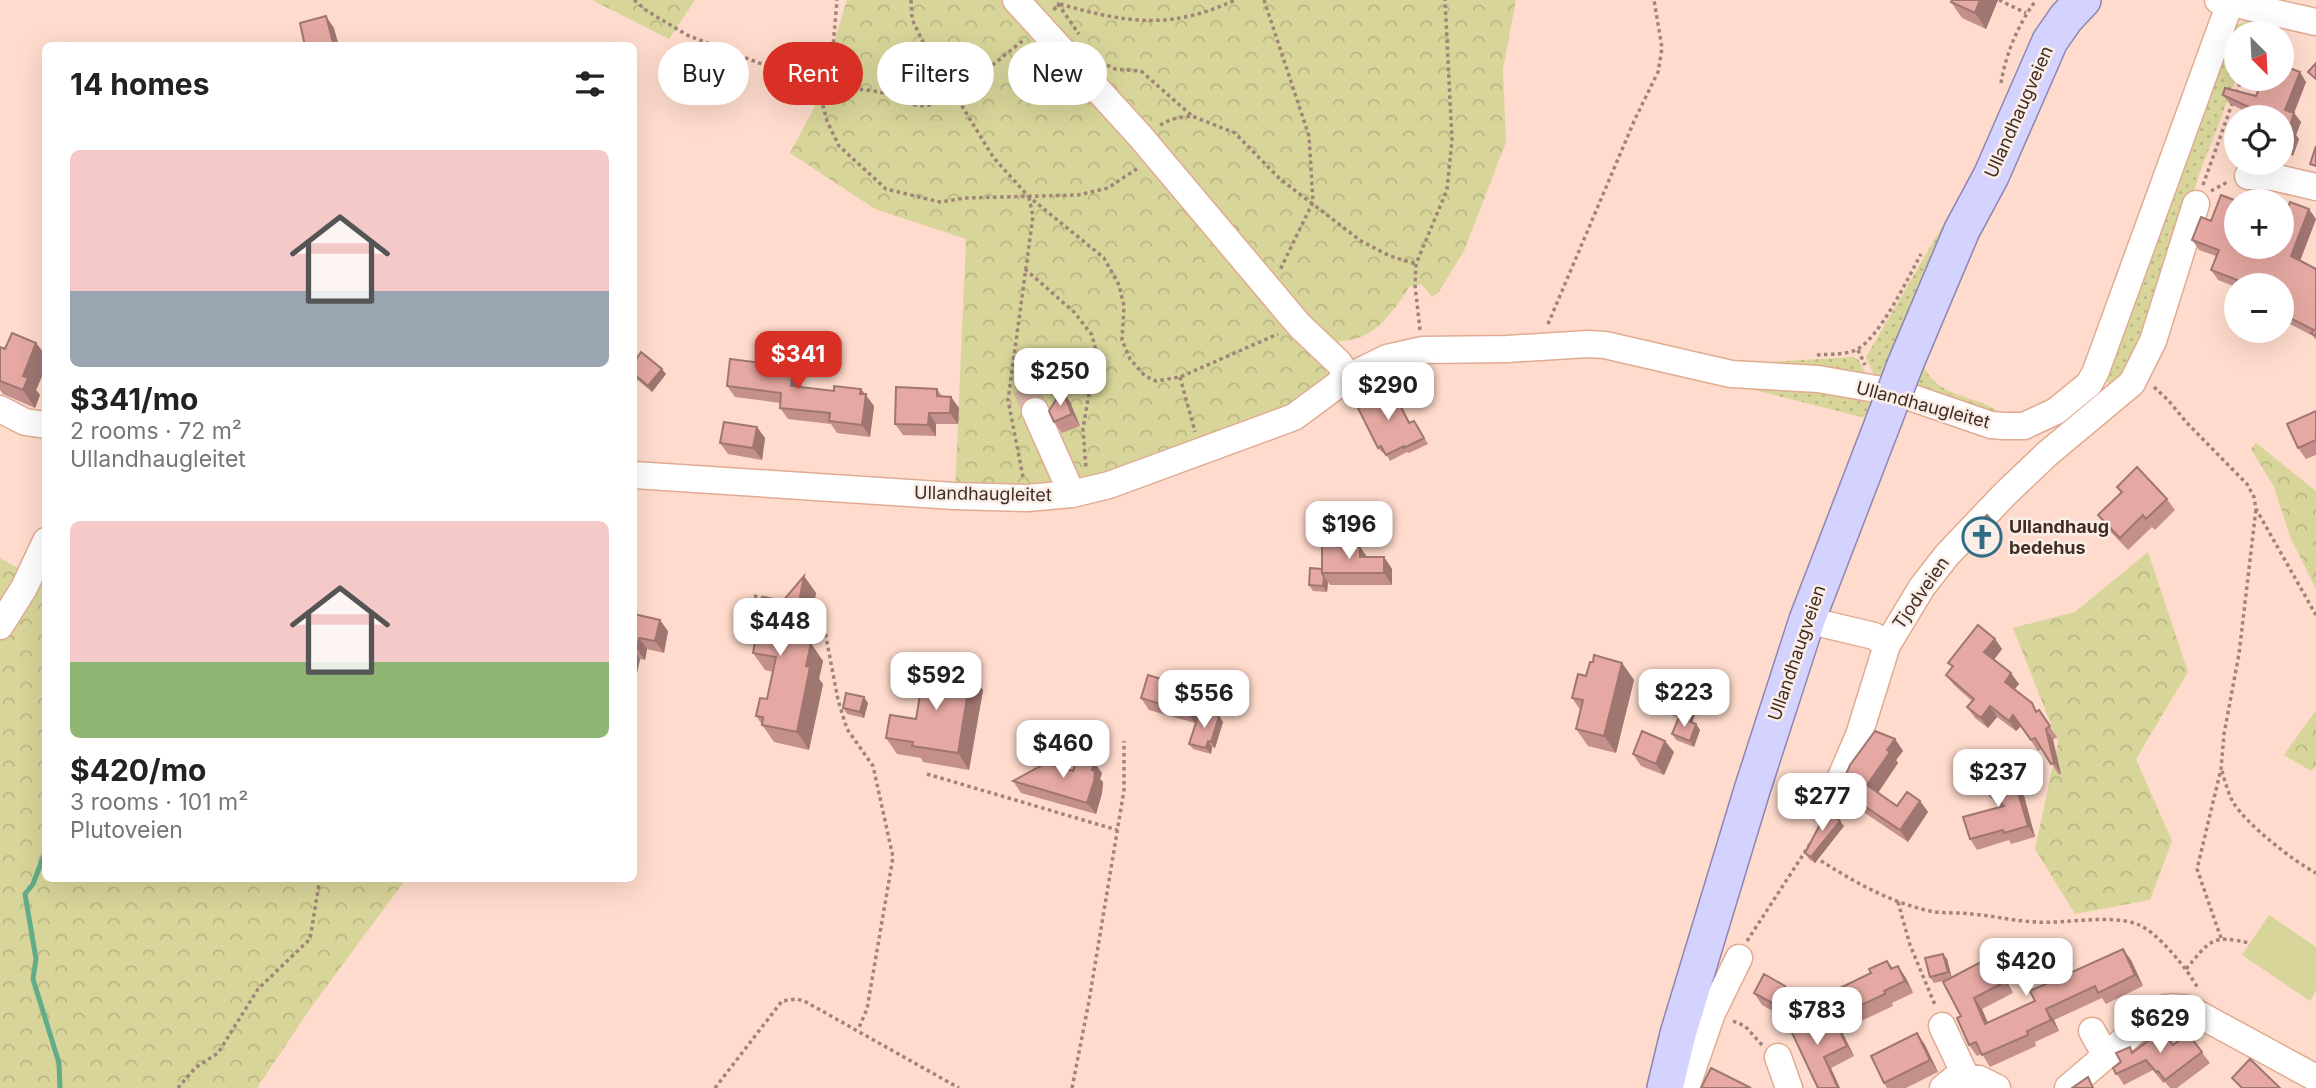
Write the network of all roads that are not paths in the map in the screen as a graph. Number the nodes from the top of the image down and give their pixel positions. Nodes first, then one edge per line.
1 (1016, 0) edge
2 (2083, 0) edge
3 (2224, 1) edge
4 (2038, 6) edge
5 (2316, 22) edge
6 (2248, 176) road end
7 (2316, 187) edge
8 (2196, 204) road end
9 (1962, 230) junction
10 (1348, 377) junction
11 (2089, 384) junction
12 (2110, 402) junction
13 (0, 409) edge
14 (1035, 411) tunnel mouth
15 (42, 424) edge
16 (2024, 426) junction
17 (2047, 454) junction
18 (637, 475) edge
19 (1080, 493) junction
20 (42, 550) edge
21 (1807, 620) junction
22 (0, 626) edge
23 (1887, 645) junction
24 (1829, 805) dead end
25 (1739, 958) road end
26 (1942, 1026) road end
27 (2092, 1031) dead end
28 (2106, 1056) junction
29 (1778, 1057) road end
30 (2316, 1078) edge
31 (1954, 1083) edge
32 (1665, 1088) edge
33 (1686, 1088) edge
34 (1789, 1088) edge
35 (1997, 1088) edge
36 (2068, 1088) edge

1 - 10 street
2 - 9 main road, Ullandhaugveien
3 - 5 street
3 - 11 street, Ullandhaugleitet
4 - 9 main road, Ullandhaugveien
6 - 7 street
8 - 12 street, Tjodveien
9 - 21 main road, Ullandhaugveien, bridge
10 - 16 street, Ullandhaugleitet
10 - 19 street, Ullandhaugleitet
11 - 12 street
11 - 16 street, Ullandhaugleitet
12 - 17 street, Tjodveien
13 - 15 street
14 - 19 street
16 - 17 street
17 - 23 street, Tjodveien
18 - 19 street, Ullandhaugleitet
20 - 22 street
21 - 23 street, Tjodveien
21 - 32 main road, Ullandhaugveien
23 - 24 street, Tjodveien
25 - 33 street
26 - 31 street
27 - 28 street
28 - 30 street
28 - 36 street
29 - 34 street
31 - 35 street

